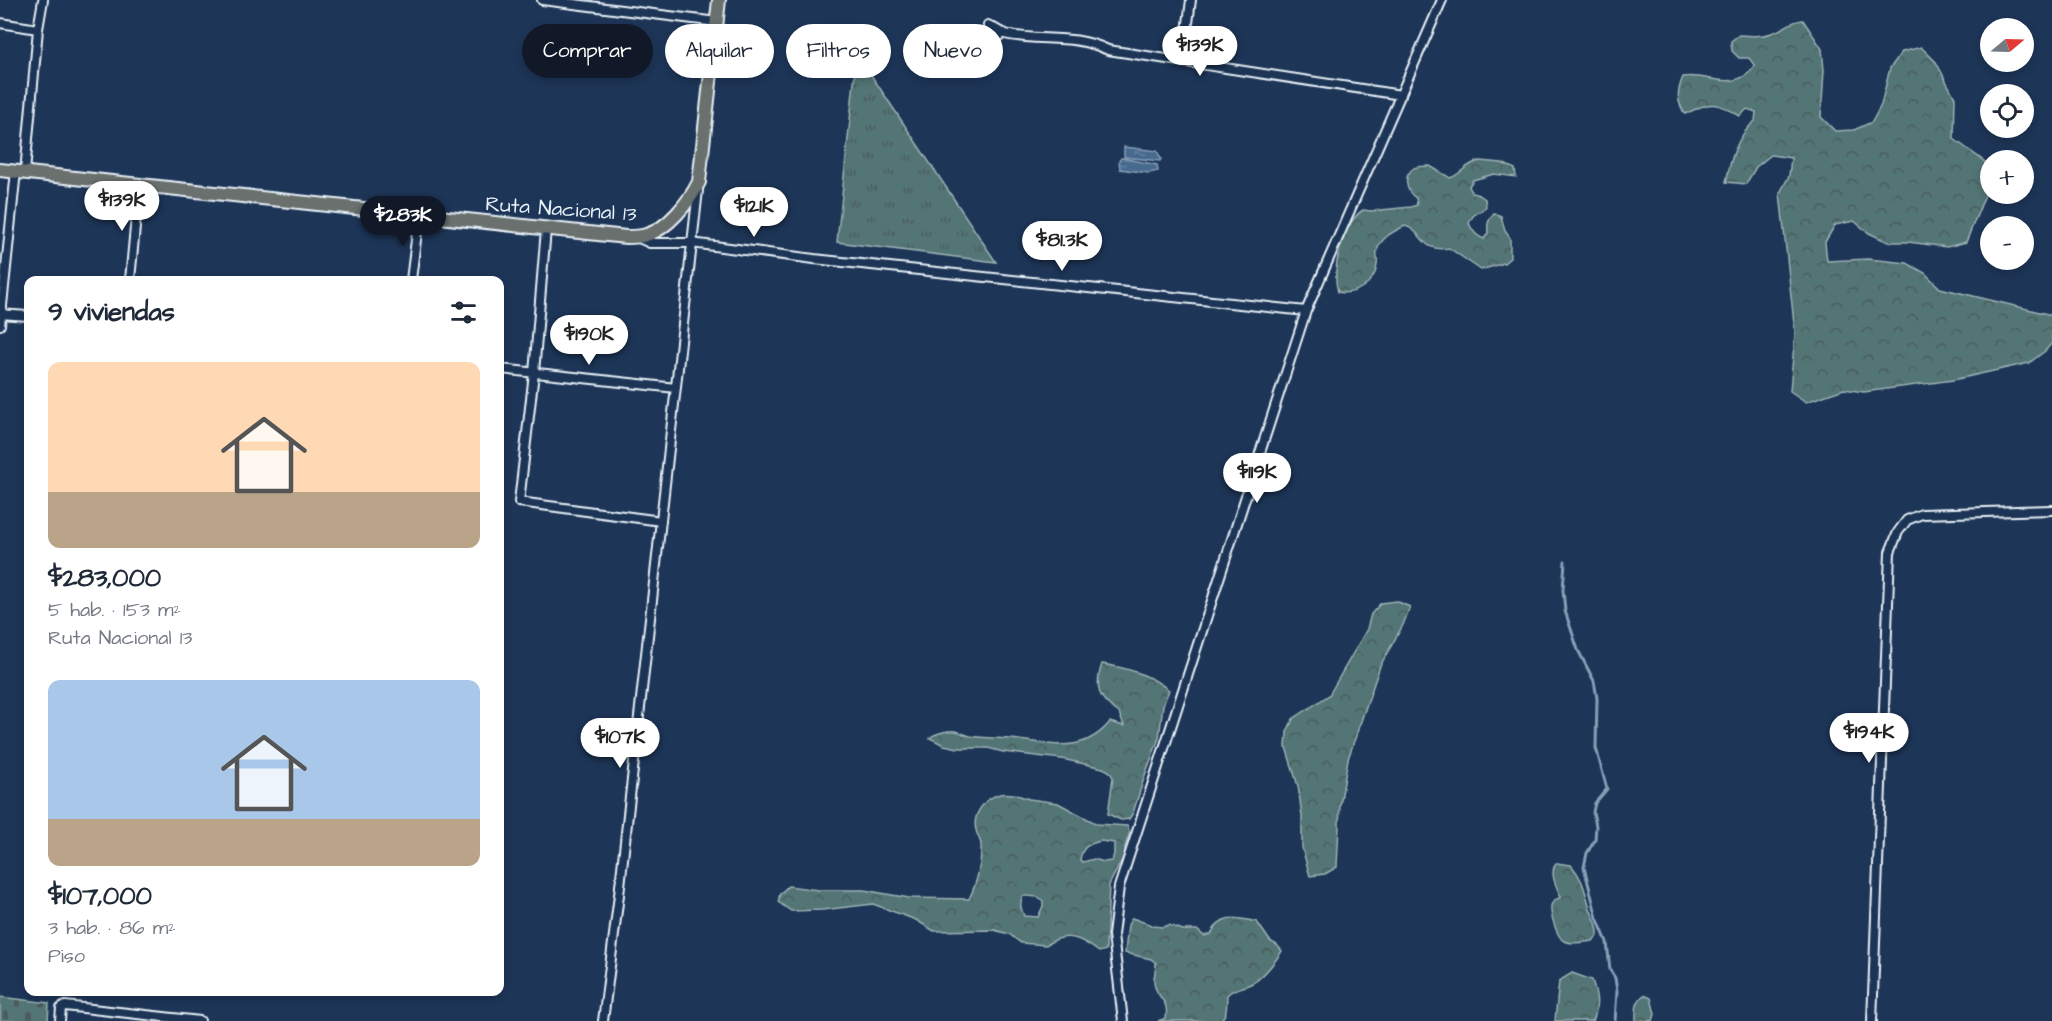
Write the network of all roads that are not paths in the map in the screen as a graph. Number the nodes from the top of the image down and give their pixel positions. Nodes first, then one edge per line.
1 (42, 0) edge
2 (542, 0) edge
3 (719, 0) edge
4 (1191, 0) edge
5 (1442, 0) edge
6 (717, 21) junction
7 (0, 23) edge
8 (38, 28) junction
9 (1004, 33) edge
10 (1183, 62) junction
11 (1401, 95) junction
12 (0, 170) edge
13 (20, 172) junction
14 (699, 182) junction
15 (139, 185) junction
16 (419, 216) junction
17 (546, 229) junction
18 (636, 236) junction
19 (691, 243) junction
20 (130, 276) edge
21 (412, 276) edge
22 (1306, 311) junction
23 (1, 314) edge
24 (24, 316) edge
25 (0, 325) edge
26 (504, 369) edge
27 (534, 373) junction
28 (676, 387) junction
29 (2052, 510) edge
30 (662, 521) junction
31 (188, 1020) edge
32 (60, 1021) edge
33 (200, 1021) edge
34 (603, 1021) edge
35 (1123, 1021) edge
36 (1872, 1021) edge

1 - 8 street
2 - 6 street
3 - 6 highway, Ruta Nacional 13
4 - 10 street
5 - 11 street
6 - 14 highway, Ruta Nacional 13
7 - 8 street
8 - 13 street
9 - 10 street
10 - 11 street
11 - 22 street
12 - 13 highway, Ruta Nacional 13
13 - 15 highway, Ruta Nacional 13
13 - 23 street
14 - 18 highway, Ruta Nacional 13
14 - 19 street
15 - 16 highway, Ruta Nacional 13
15 - 20 street
16 - 17 highway, Ruta Nacional 13
16 - 21 street
17 - 18 highway, Ruta Nacional 13
17 - 27 street
18 - 19 street
19 - 22 street
19 - 28 street
22 - 35 street
23 - 24 street
23 - 25 street
26 - 27 street
27 - 28 street
27 - 30 street
28 - 30 street
29 - 36 street
30 - 34 street
31 - 32 street
31 - 33 street

